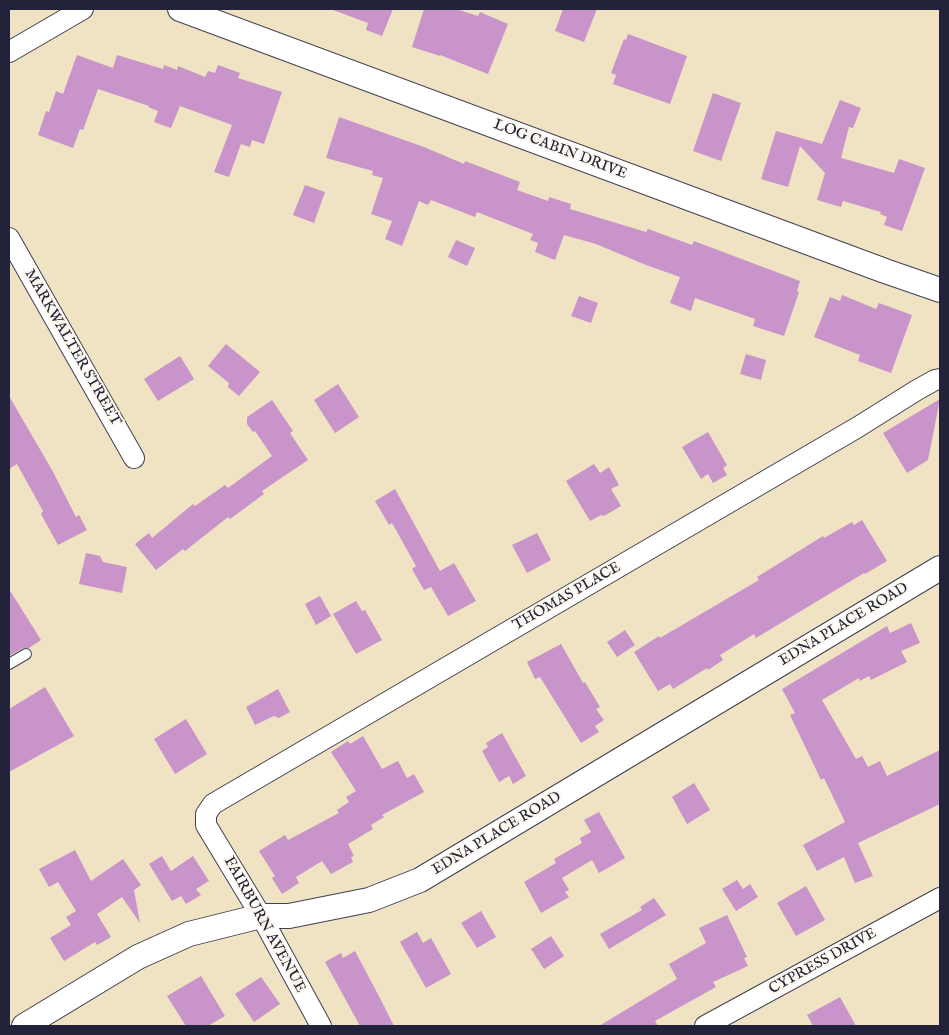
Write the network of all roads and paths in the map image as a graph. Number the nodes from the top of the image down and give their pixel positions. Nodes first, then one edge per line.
1 (84, 9) edge
2 (180, 9) edge
3 (9, 52) edge
4 (9, 238) edge
5 (940, 290) edge
6 (939, 375) edge
7 (134, 458) dead end
8 (940, 568) edge
9 (26, 654) dead end
10 (9, 664) edge
11 (206, 825) joint
12 (940, 898) edge
13 (261, 916) junction
14 (24, 1026) edge
15 (321, 1026) edge
16 (705, 1026) edge

1 - 3 street
2 - 5 street, LOG CABIN DRIVE
4 - 7 street, MARKWALTER STREET
6 - 11 street, THOMAS PLACE
8 - 13 street, EDNA PLACE ROAD
9 - 10 lane
11 - 13 street, FAIRBURN AVENUE
12 - 16 street, CYPRESS DRIVE
13 - 14 street, EDNA PLACE ROAD
13 - 15 street, FAIRBURN AVENUE

